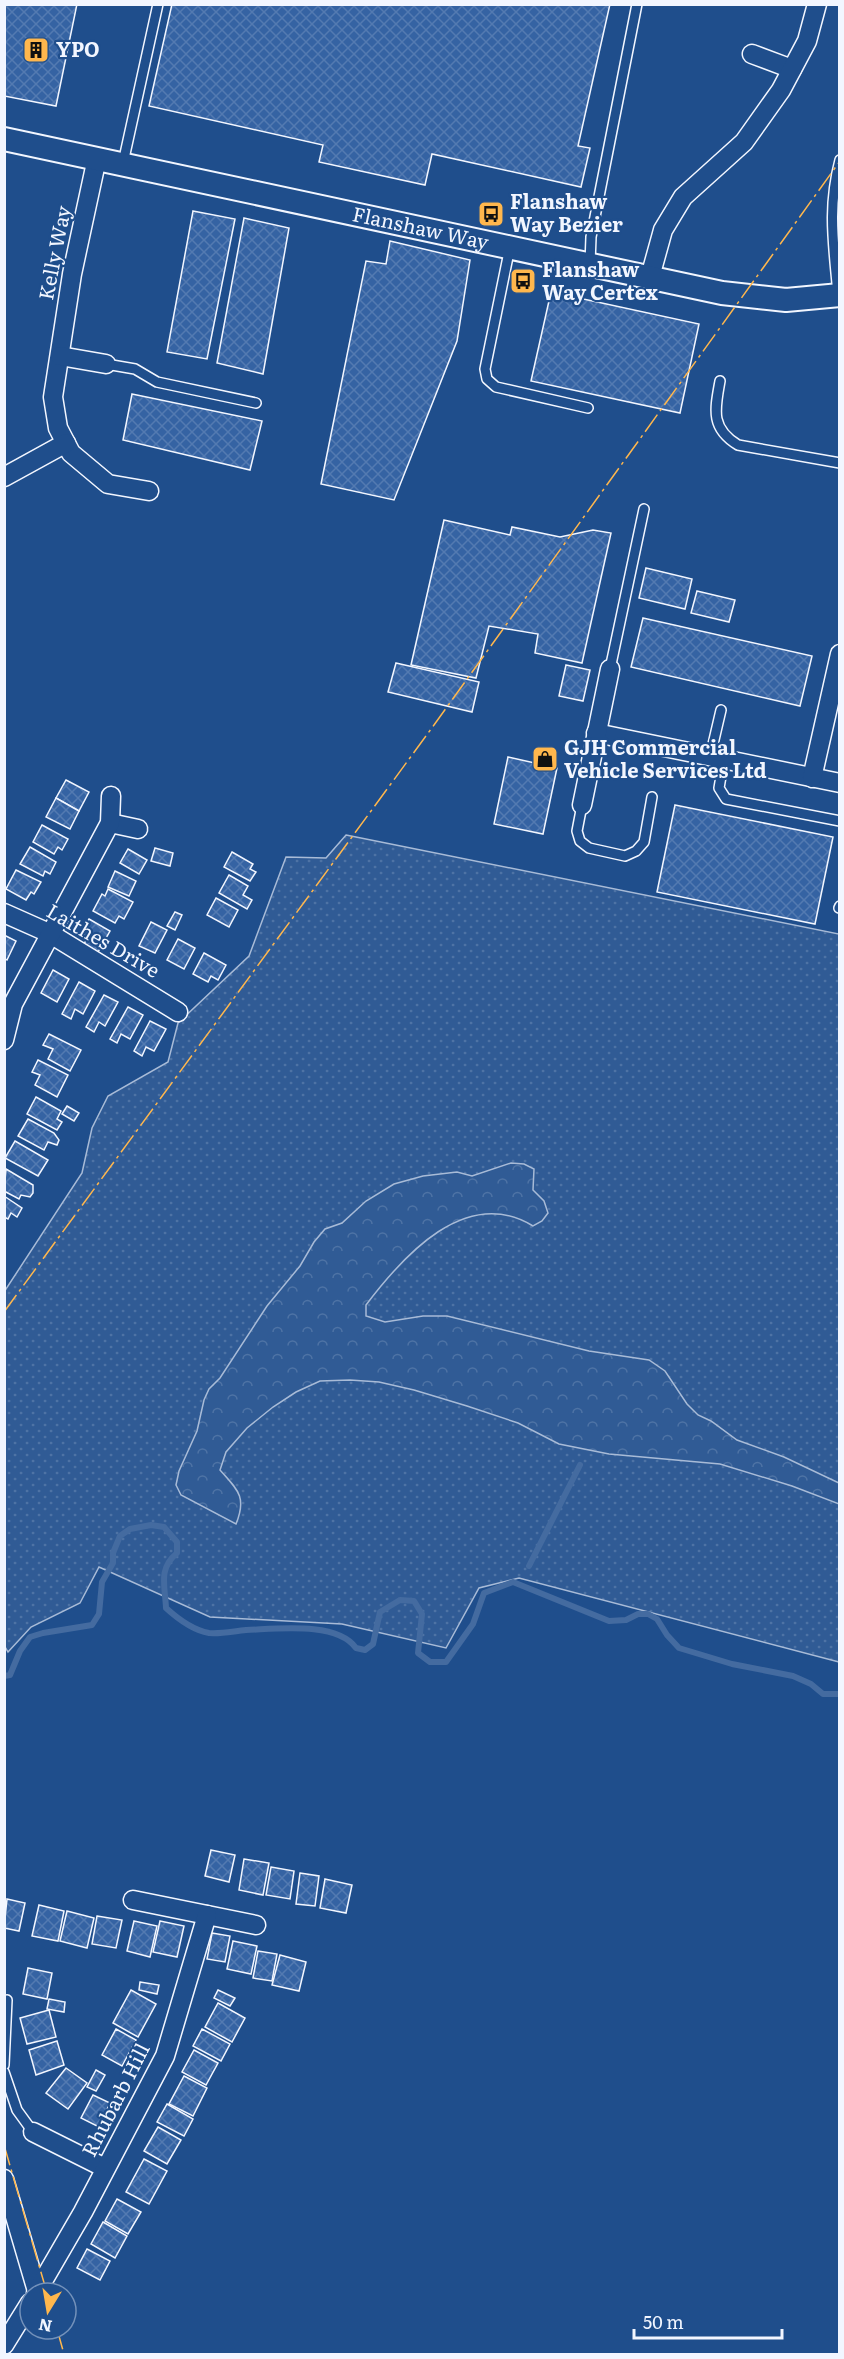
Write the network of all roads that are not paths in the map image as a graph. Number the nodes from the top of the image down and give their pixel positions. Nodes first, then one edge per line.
1 (158, 4) edge
2 (637, 4) edge
3 (817, 4) edge
4 (752, 54) dead end
5 (792, 69) junction
6 (4, 139) edge
7 (97, 158) junction
8 (840, 160) edge
9 (123, 164) junction
10 (836, 233) edge
11 (510, 248) junction
12 (590, 264) junction
13 (650, 277) junction
14 (839, 295) edge
15 (60, 356) junction
16 (106, 364) joint
17 (720, 381) dead end
18 (256, 403) dead end
19 (588, 408) dead end
20 (66, 442) junction
21 (840, 463) edge
22 (4, 477) edge
23 (149, 491) dead end
24 (644, 509) dead end
25 (840, 654) edge
26 (610, 669) joint
27 (721, 710) dead end
28 (596, 733) junction
29 (717, 758) junction
30 (812, 778) junction
31 (840, 783) edge
32 (111, 796) dead end
33 (652, 797) dead end
34 (582, 805) joint
35 (840, 821) edge
36 (110, 823) junction
37 (138, 829) dead end
38 (4, 913) edge
39 (49, 933) junction
40 (178, 1012) dead end
41 (4, 1040) edge
42 (133, 1900) dead end
43 (207, 1915) junction
44 (256, 1925) dead end
45 (7, 2000) dead end
46 (4, 2065) edge
47 (4, 2072) edge
48 (33, 2132) joint
49 (105, 2168) junction
50 (4, 2179) edge
51 (31, 2281) edge
52 (43, 2281) edge
53 (18, 2323) edge
54 (4, 2345) edge

1 - 9 lane
2 - 12 lane
3 - 5 street
4 - 5 street
5 - 13 street
6 - 7 street, Flanshaw Way
7 - 9 street, Flanshaw Way
7 - 15 street, Kelly Way
8 - 10 lane
9 - 11 street, Flanshaw Way
10 - 14 lane
11 - 12 street, Flanshaw Way
11 - 19 lane
12 - 13 street, Flanshaw Way
13 - 14 street, Flanshaw Way
15 - 16 street
15 - 20 street, Kelly Way
16 - 18 lane
17 - 21 lane
20 - 22 street
20 - 23 street, Kelly Way
24 - 26 lane
25 - 30 street
26 - 28 street
27 - 29 lane
28 - 29 street
28 - 34 street
29 - 30 street
29 - 35 lane
30 - 31 street
32 - 36 street
33 - 34 lane
36 - 37 street
36 - 39 street
38 - 39 street, Laithes Drive
39 - 40 street, Laithes Drive
39 - 41 street
42 - 43 street
43 - 44 street
43 - 49 street, Rhubarb Hill
45 - 46 lane
47 - 48 lane
48 - 49 street
49 - 52 street, Rhubarb Hill
50 - 51 street
53 - 54 street, Rhubarb Hill

